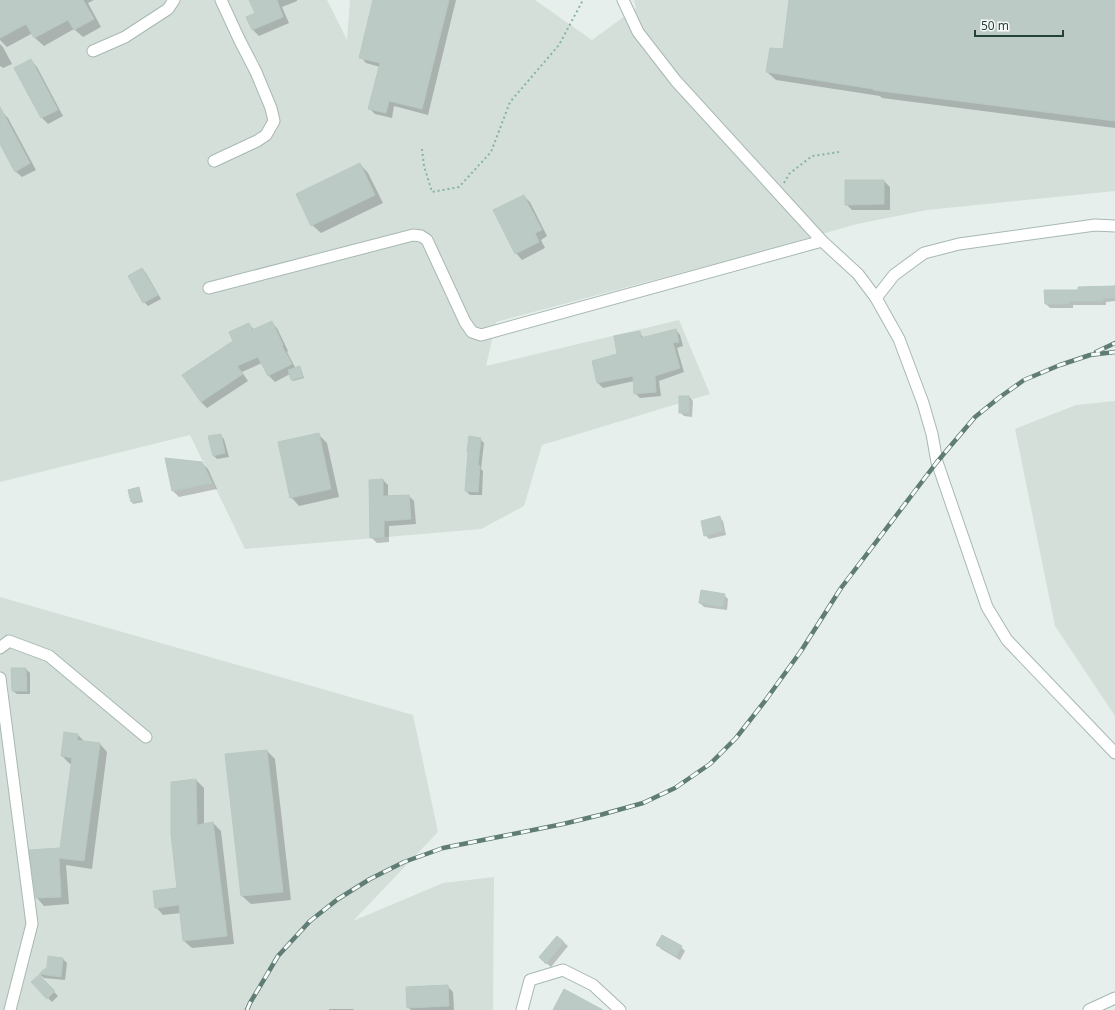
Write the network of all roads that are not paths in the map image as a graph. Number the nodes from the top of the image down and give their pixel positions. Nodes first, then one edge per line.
1 (174, 0) edge
2 (221, 0) edge
3 (623, 0) edge
4 (93, 51) dead end
5 (214, 162) dead end
6 (1115, 226) edge
7 (822, 241) junction
8 (209, 288) dead end
9 (876, 298) junction
10 (0, 648) edge
11 (0, 678) edge
12 (146, 737) dead end
13 (1115, 753) edge
14 (1115, 998) edge
15 (10, 1010) edge
16 (522, 1010) edge
17 (620, 1010) edge
18 (1089, 1010) edge

1 - 4 street
2 - 5 street
3 - 7 street
6 - 9 street
7 - 8 street
7 - 9 street
9 - 13 street
10 - 12 street
11 - 15 street
14 - 18 street
16 - 17 street

